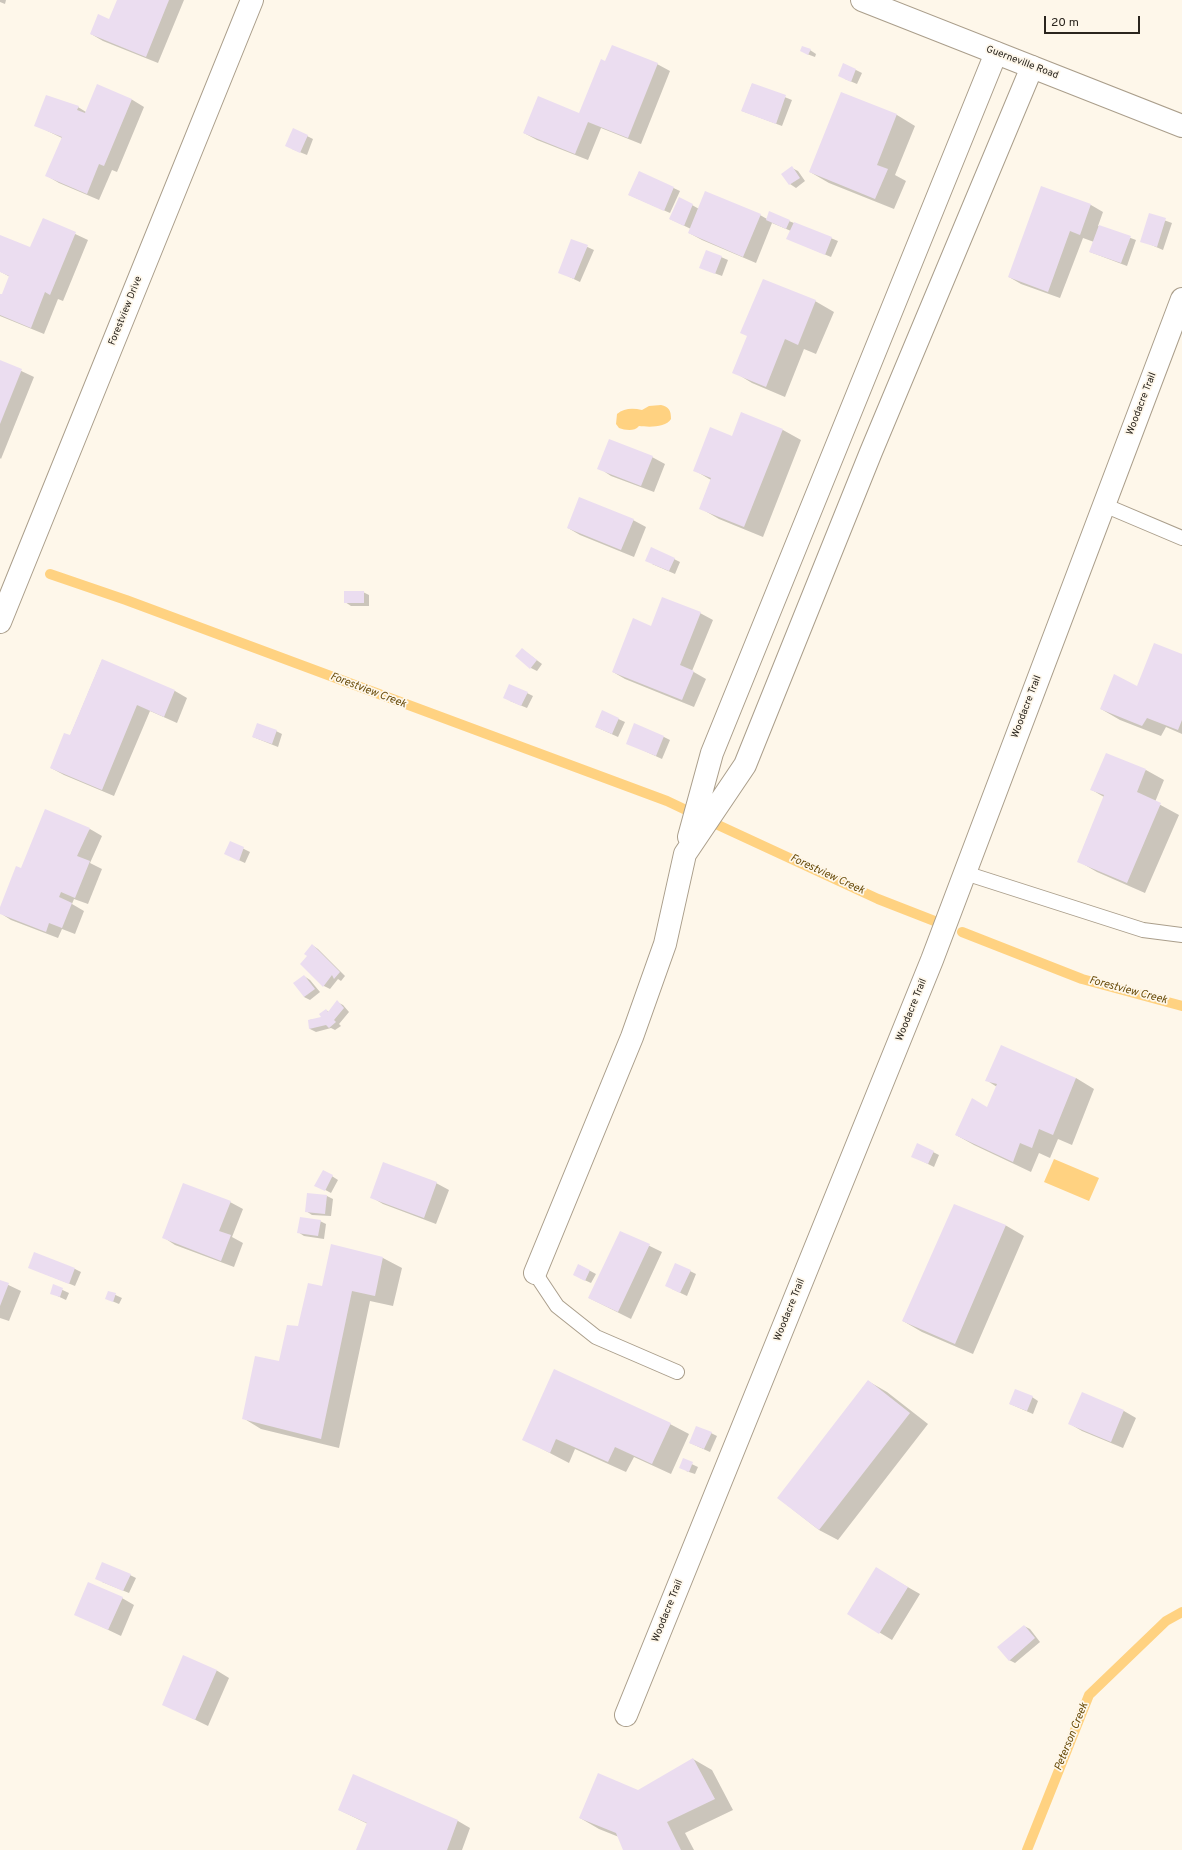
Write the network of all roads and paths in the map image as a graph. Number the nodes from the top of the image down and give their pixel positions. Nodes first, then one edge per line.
1 (252, 0) edge
2 (862, 0) edge
3 (996, 53) junction
4 (1032, 67) junction
5 (1182, 126) edge
6 (1182, 299) edge
7 (1104, 505) junction
8 (1182, 538) edge
9 (0, 622) edge
10 (685, 854) junction
11 (965, 873) junction
12 (1182, 935) edge
13 (535, 1273) joint
14 (677, 1372) dead end
15 (626, 1715) dead end

1 - 9 street, Forestview Drive
2 - 3 street, Guerneville Road
3 - 4 street, Guerneville Road
3 - 10 street
4 - 5 street, Guerneville Road
4 - 10 street
6 - 7 street, Woodacre Trail
7 - 8 lane
7 - 11 street, Woodacre Trail
10 - 13 street
11 - 12 lane
11 - 15 street, Woodacre Trail
13 - 14 lane

